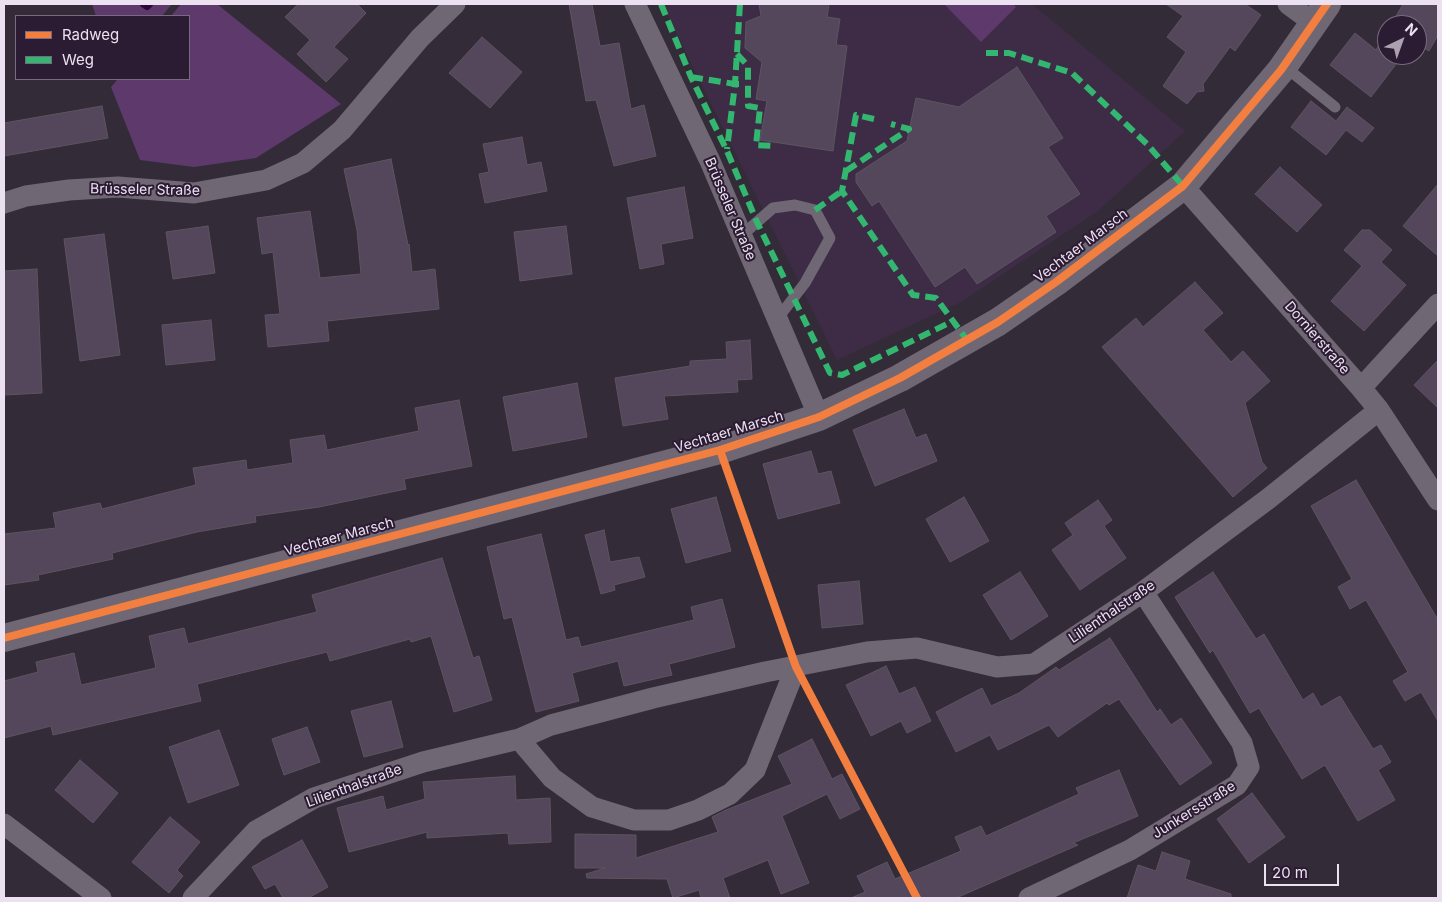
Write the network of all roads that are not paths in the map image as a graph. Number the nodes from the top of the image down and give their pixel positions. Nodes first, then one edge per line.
1 (455, 4) edge
2 (635, 4) edge
3 (1288, 4) edge
4 (1321, 14) edge
5 (1284, 66) junction
6 (1335, 106) dead end
7 (1183, 186) junction
8 (4, 203) edge
9 (741, 236) junction
10 (1438, 304) edge
11 (778, 318) junction
12 (1361, 388) junction
13 (1379, 410) junction
14 (819, 417) junction
15 (1438, 500) edge
16 (1143, 592) junction
17 (4, 638) edge
18 (796, 667) junction
19 (518, 739) junction
20 (4, 824) edge
21 (101, 898) edge
22 (193, 898) edge
23 (1029, 898) edge

1 - 8 street, Brüsseler Straße
2 - 9 street, Brüsseler Straße
3 - 4 street
4 - 5 street, Vechtaer Marsch
5 - 6 lane
5 - 7 street, Vechtaer Marsch
7 - 12 street, Dornierstraße
7 - 14 street, Vechtaer Marsch
9 - 11 street, Brüsseler Straße
9 - 11 lane
10 - 12 street
11 - 14 street, Brüsseler Straße
12 - 13 street, Dornierstraße
13 - 15 street, Dornierstraße
13 - 16 street, Lilienthalstraße
14 - 17 street, Vechtaer Marsch
16 - 18 street, Lilienthalstraße
16 - 23 street, Junkersstraße
18 - 19 street, Lilienthalstraße
18 - 19 street
19 - 22 street, Lilienthalstraße
20 - 21 street

